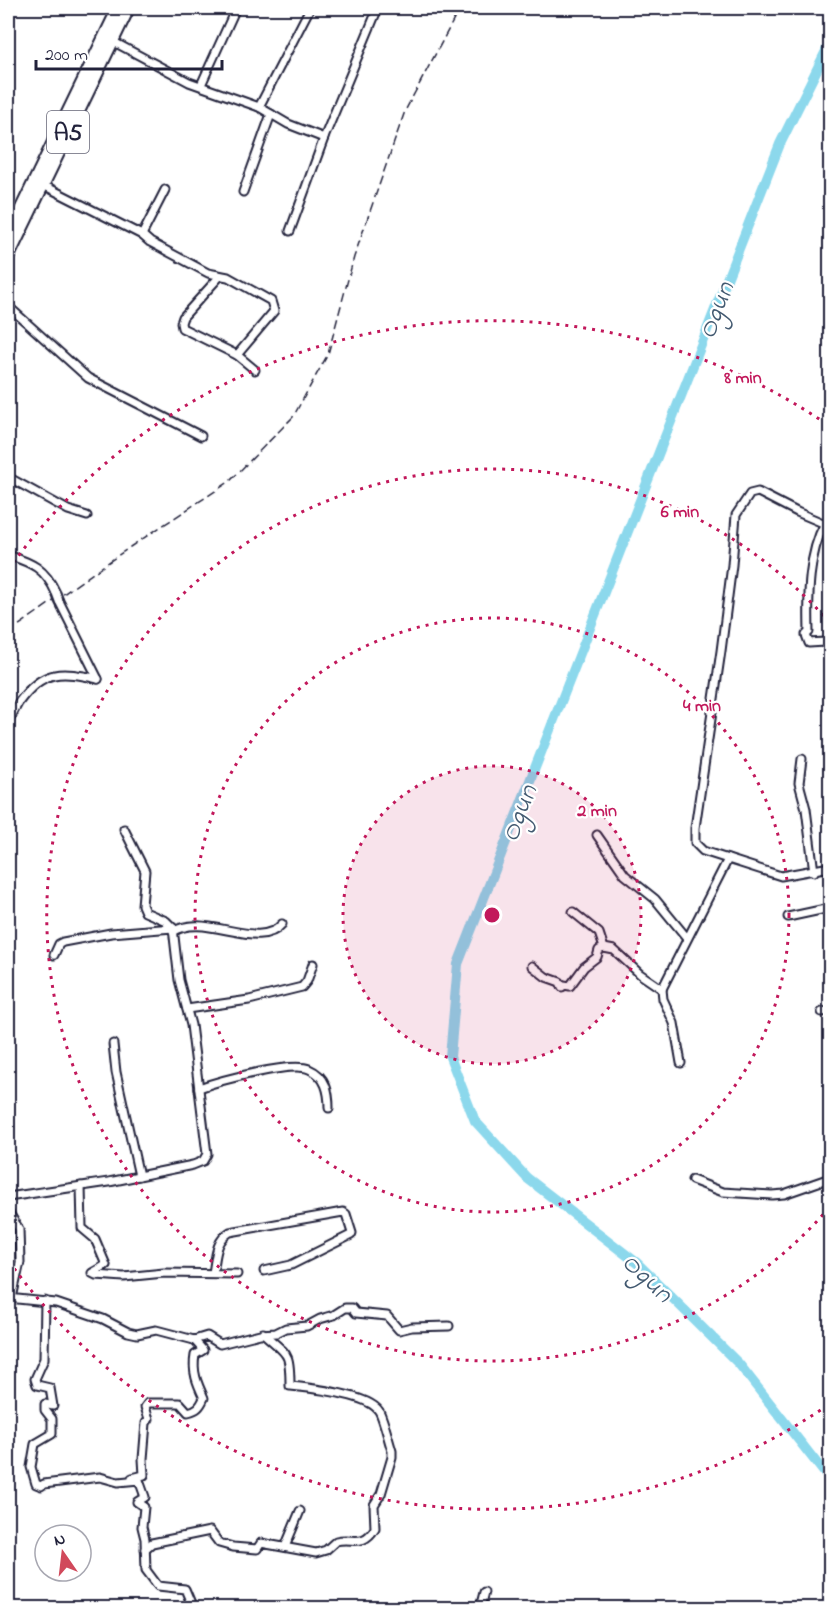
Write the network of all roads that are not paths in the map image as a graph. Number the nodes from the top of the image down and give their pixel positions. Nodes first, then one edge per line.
1 (118, 8) edge
2 (128, 8) edge
3 (236, 8) edge
4 (310, 8) edge
5 (378, 8) edge
6 (112, 41) junction
7 (201, 85) junction
8 (259, 107) junction
9 (271, 114) junction
10 (324, 138) junction
11 (43, 185) junction
12 (165, 190) dead end
13 (243, 192) dead end
14 (290, 231) dead end
15 (142, 235) junction
16 (8, 237) edge
17 (8, 256) edge
18 (220, 276) junction
19 (8, 306) edge
20 (237, 355) junction
21 (255, 370) dead end
22 (201, 436) dead end
23 (8, 477) edge
24 (87, 516) dead end
25 (828, 524) edge
26 (8, 555) edge
27 (831, 644) edge
28 (8, 722) edge
29 (802, 759) dead end
30 (124, 829) dead end
31 (597, 835) dead end
32 (728, 859) junction
33 (831, 867) edge
34 (814, 872) junction
35 (831, 908) edge
36 (573, 912) dead end
37 (789, 917) dead end
38 (282, 924) dead end
39 (173, 930) junction
40 (687, 938) junction
41 (604, 948) junction
42 (54, 955) dead end
43 (313, 964) dead end
44 (532, 966) dead end
45 (662, 989) junction
46 (187, 1009) junction
47 (831, 1011) edge
48 (822, 1012) dead end
49 (113, 1044) dead end
50 (681, 1064) dead end
51 (199, 1088) junction
52 (329, 1108) dead end
53 (139, 1176) junction
54 (831, 1178) edge
55 (692, 1180) dead end
56 (81, 1186) junction
57 (8, 1197) edge
58 (8, 1211) edge
59 (264, 1270) dead end
60 (213, 1273) junction
61 (237, 1274) dead end
62 (10, 1298) edge
63 (45, 1300) junction
64 (449, 1326) dead end
65 (264, 1334) junction
66 (194, 1340) junction
67 (118, 1482) junction
68 (300, 1511) dead end
69 (285, 1547) junction
70 (145, 1549) junction
71 (484, 1592) dead end
72 (193, 1608) edge
73 (480, 1608) edge

1 - 16 highway, A5
2 - 6 highway, A5
3 - 7 street
4 - 8 street
5 - 10 street
6 - 7 street
6 - 11 highway, A5
7 - 8 street
8 - 9 street
9 - 10 street
9 - 13 street
10 - 14 street
11 - 15 street
11 - 17 highway, A5
12 - 15 street
15 - 18 street
18 - 20 street
18 - 20 street
19 - 22 street
20 - 21 street
23 - 24 street
25 - 27 street
25 - 32 street
26 - 28 street, bridge
29 - 34 street
30 - 39 street
31 - 40 street
32 - 34 street
32 - 40 street
33 - 34 street
35 - 37 street
36 - 41 street
38 - 39 street
39 - 42 street
39 - 46 street
40 - 45 street
41 - 44 street
41 - 45 street
43 - 46 street
45 - 50 street
46 - 51 street
47 - 48 street
49 - 53 street
51 - 52 street
51 - 53 street
53 - 56 street
54 - 55 street
56 - 57 street
56 - 60 street
58 - 62 street
59 - 60 street
60 - 61 street
62 - 63 street
63 - 66 street
63 - 67 street
64 - 65 street
65 - 66 street
65 - 69 street
66 - 67 street
67 - 70 street
68 - 69 street
69 - 70 street
70 - 72 street
71 - 73 street

